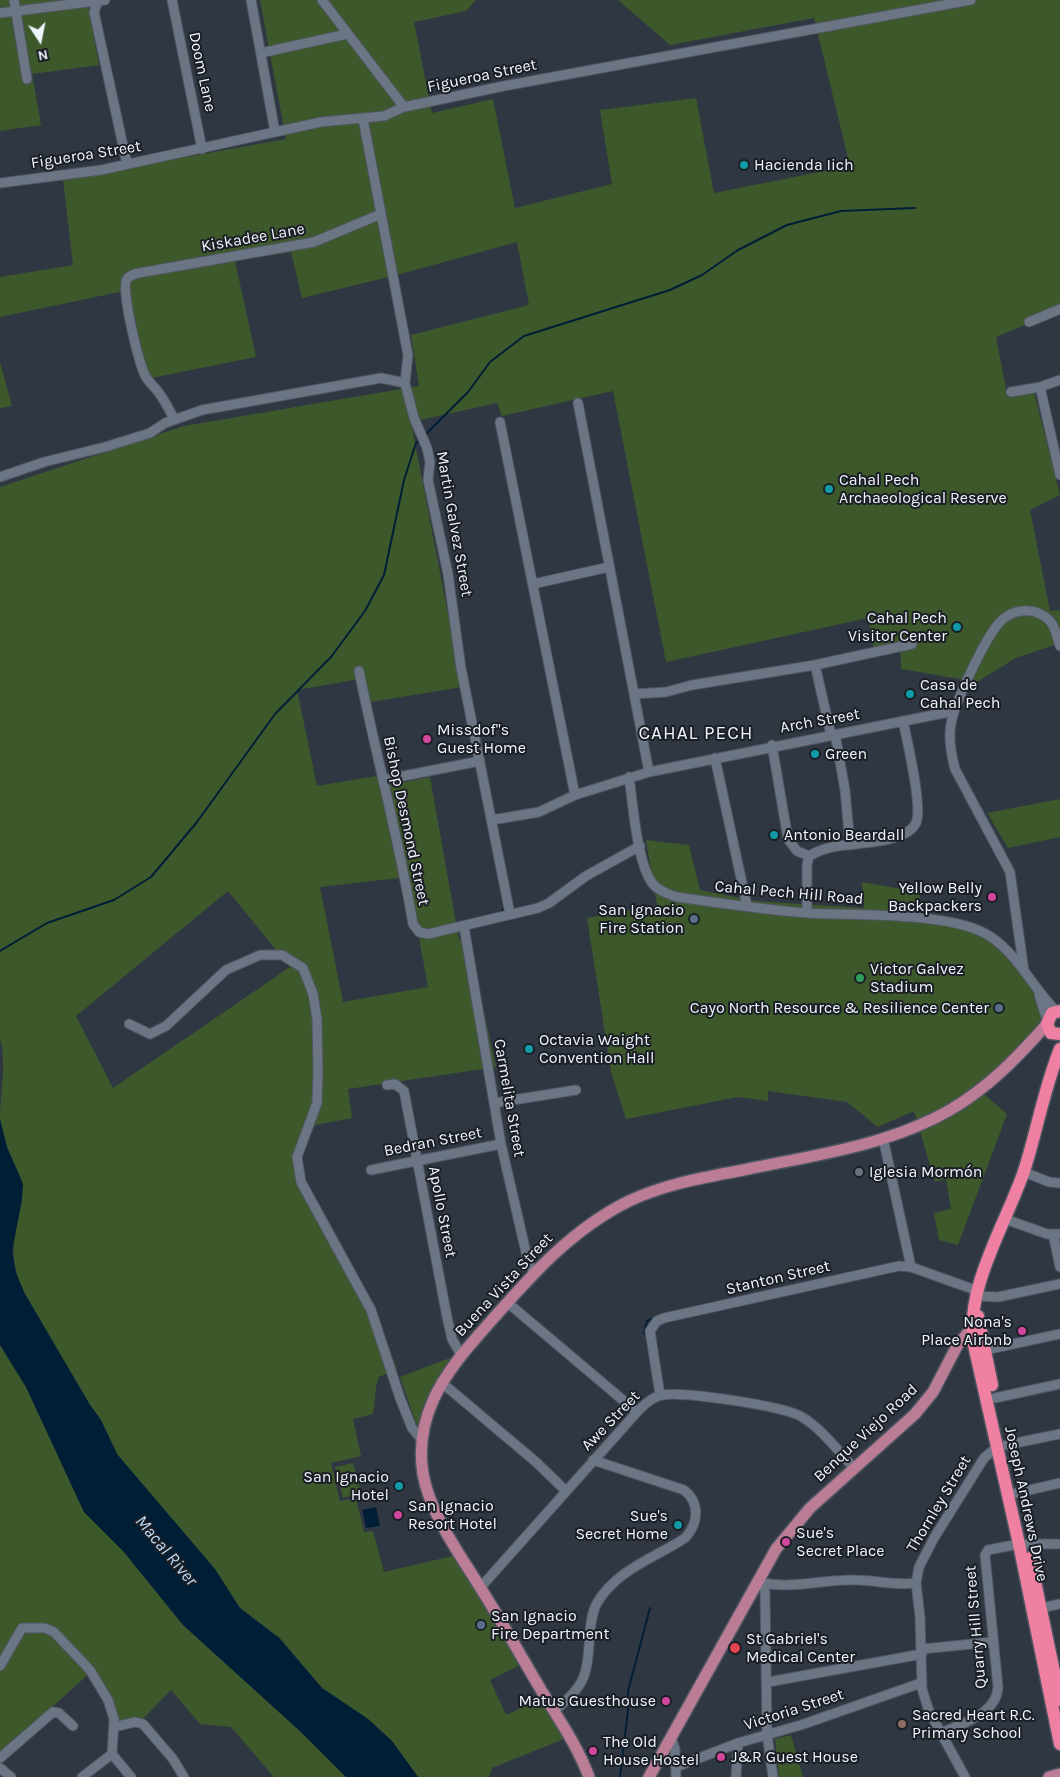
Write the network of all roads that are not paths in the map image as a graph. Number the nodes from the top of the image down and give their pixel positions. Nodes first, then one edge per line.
1 (14, 0) edge
2 (172, 0) edge
3 (251, 0) edge
4 (322, 0) edge
5 (971, 0) edge
6 (101, 1) edge
7 (16, 12) junction
8 (0, 13) edge
9 (347, 34) junction
10 (261, 52) junction
11 (27, 79) dead end
12 (404, 107) junction
13 (362, 118) junction
14 (275, 132) junction
15 (202, 150) junction
16 (127, 164) junction
17 (0, 184) edge
18 (381, 214) junction
19 (1060, 310) edge
20 (1029, 322) dead end
21 (1060, 380) edge
22 (405, 383) junction
23 (1040, 387) junction
24 (1011, 392) dead end
25 (578, 403) dead end
26 (174, 419) junction
27 (500, 422) dead end
28 (1060, 475) edge
29 (0, 477) edge
30 (609, 567) junction
31 (533, 584) junction
32 (912, 644) dead end
33 (1060, 646) edge
34 (815, 665) junction
35 (359, 671) dead end
36 (634, 694) junction
37 (954, 711) junction
38 (904, 721) junction
39 (833, 735) junction
40 (772, 746) junction
41 (715, 758) junction
42 (480, 761) junction
43 (649, 772) junction
44 (629, 777) junction
45 (383, 780) junction
46 (575, 795) junction
47 (492, 820) junction
48 (850, 845) junction
49 (640, 846) junction
50 (809, 856) junction
51 (747, 906) junction
52 (807, 913) junction
53 (510, 914) junction
54 (464, 927) junction
55 (1024, 971) junction
56 (129, 1024) dead end
57 (1053, 1024) edge
58 (1058, 1053) edge
59 (387, 1085) dead end
60 (576, 1090) dead end
61 (494, 1103) junction
62 (883, 1138) junction
63 (501, 1144) junction
64 (417, 1161) junction
65 (371, 1170) dead end
66 (1024, 1172) junction
67 (1060, 1182) edge
68 (1005, 1219) junction
69 (1056, 1234) edge
70 (911, 1267) junction
71 (1060, 1267) edge
72 (534, 1273) junction
73 (1060, 1284) edge
74 (977, 1296) junction
75 (508, 1303) junction
76 (971, 1329) junction
77 (1060, 1334) edge
78 (985, 1350) junction
79 (461, 1355) junction
80 (442, 1382) junction
81 (1060, 1384) edge
82 (660, 1395) junction
83 (995, 1398) junction
84 (637, 1412) junction
85 (1060, 1434) edge
86 (421, 1439) junction
87 (1001, 1446) junction
88 (593, 1460) junction
89 (854, 1468) junction
90 (1060, 1483) edge
91 (566, 1491) junction
92 (1016, 1493) junction
93 (1023, 1544) junction
94 (1060, 1544) edge
95 (760, 1582) junction
96 (916, 1583) junction
97 (480, 1588) junction
98 (1060, 1604) edge
99 (1041, 1608) junction
100 (992, 1642) junction
101 (922, 1651) junction
102 (0, 1666) edge
103 (768, 1682) junction
104 (921, 1683) junction
105 (1060, 1700) edge
106 (554, 1710) junction
107 (73, 1726) dead end
108 (114, 1727) junction
109 (942, 1733) junction
110 (767, 1734) junction
111 (671, 1737) junction
112 (738, 1743) junction
113 (1060, 1744) edge
114 (112, 1754) junction
115 (0, 1758) edge
116 (676, 1767) junction
117 (0, 1768) edge
118 (1060, 1774) edge
119 (11, 1777) edge
120 (82, 1777) edge
121 (131, 1777) edge
122 (184, 1777) edge
123 (589, 1777) edge
124 (649, 1777) edge
125 (676, 1777) edge
126 (736, 1777) edge
127 (773, 1777) edge
128 (965, 1777) edge
129 (1049, 1777) edge

1 - 7 street
2 - 15 street, Doom Lane
3 - 10 street
4 - 9 street
5 - 12 street, Figueroa Street
6 - 7 street
6 - 16 street
7 - 8 street
7 - 11 street
9 - 10 street
9 - 12 street
10 - 14 street
12 - 13 street, Figueroa Street
13 - 14 street, Figueroa Street
13 - 18 street, Martin Galvez Street
14 - 15 street, Figueroa Street
15 - 16 street, Figueroa Street
16 - 17 street, Figueroa Street
18 - 22 street, Martin Galvez Street
18 - 26 street, Kiskadee Lane
19 - 20 street
21 - 23 street
22 - 26 street
22 - 42 street, Martin Galvez Street
23 - 24 street
23 - 28 street
25 - 30 street
26 - 29 street
27 - 31 street
30 - 31 street
30 - 36 street
31 - 46 street
32 - 34 street
33 - 37 street
34 - 36 street
34 - 39 street
35 - 45 street, Bishop Desmond Street
36 - 43 street
37 - 38 street, Arch Street
37 - 55 street
38 - 39 street, Arch Street
38 - 48 street
39 - 40 street, Arch Street
39 - 48 street
40 - 41 street, Arch Street
40 - 50 street
41 - 43 street, Arch Street
41 - 51 street
42 - 45 street
42 - 47 street, Martin Galvez Street
43 - 44 street, Arch Street
44 - 46 street, Arch Street
44 - 49 street, Cahal Pech Hill Road
45 - 54 street, Bishop Desmond Street
46 - 47 street, Arch Street
47 - 53 street, Martin Galvez Street
48 - 50 street
49 - 51 street, Cahal Pech Hill Road
49 - 53 street, Bishop Desmond Street
50 - 52 street
51 - 52 street, Cahal Pech Hill Road
52 - 55 street, Cahal Pech Hill Road
53 - 54 street, Bishop Desmond Street
54 - 61 street, Carmelita Street
55 - 57 street, Cahal Pech Hill Road
56 - 86 street
57 - 58 highway, Benque Viejo Road
57 - 62 main road, Buena Vista Street
58 - 66 highway, Benque Viejo Road
59 - 64 street, Apollo Street
60 - 61 street
61 - 63 street, Carmelita Street
62 - 70 street
62 - 72 main road, Buena Vista Street
63 - 64 street, Bedran Street
63 - 72 street, Carmelita Street
64 - 65 street, Bedran Street
64 - 79 street, Apollo Street
66 - 67 street
66 - 68 highway, Benque Viejo Road
68 - 69 street
68 - 74 highway, Benque Viejo Road
69 - 71 street
70 - 74 street, Stanton Street
70 - 82 street, Stanton Street
72 - 75 main road, Buena Vista Street
73 - 74 street, Stanton Street
74 - 76 highway, Benque Viejo Road
74 - 78 highway, Joseph Andrews Drive
75 - 79 main road, Buena Vista Street
75 - 84 street
76 - 87 highway, Joseph Andrews Drive
76 - 89 main road, Benque Viejo Road
77 - 78 street
78 - 83 highway, Joseph Andrews Drive
79 - 80 main road, Buena Vista Street
80 - 86 main road, Buena Vista Street
80 - 91 street
81 - 83 street
82 - 84 street, Awe Street
82 - 89 street, Awe Street
83 - 87 highway, Joseph Andrews Drive
84 - 88 street, Awe Street
85 - 87 street
86 - 97 main road, Buena Vista Street
87 - 92 highway, Joseph Andrews Drive
87 - 93 highway, Joseph Andrews Drive
87 - 96 street, Thornley Street
88 - 91 street, Awe Street
88 - 106 street
89 - 95 main road, Benque Viejo Road
90 - 92 street
91 - 97 street, Awe Street
92 - 93 highway, Joseph Andrews Drive
93 - 94 street
93 - 99 highway, Joseph Andrews Drive
93 - 100 street, Quarry Hill Street
93 - 113 highway, Joseph Andrews Drive
95 - 96 street
95 - 103 street
95 - 111 main road, Benque Viejo Road
96 - 101 street, Thornley Street
97 - 106 main road, Buena Vista Street
98 - 99 street
99 - 105 highway, Joseph Andrews Drive
100 - 101 street
100 - 109 street, Quarry Hill Street
101 - 103 street
101 - 104 street, Thornley Street
102 - 108 street
103 - 110 street
104 - 109 street, Thornley Street
104 - 110 street, Victoria Street
106 - 123 main road, Buena Vista Street
107 - 115 street
108 - 114 street
108 - 122 street
109 - 128 street, Thornley Street
110 - 112 street, Victoria Street
110 - 127 street
111 - 116 street
111 - 124 main road, Benque Viejo Road
112 - 116 street, Victoria Street
112 - 126 street
114 - 120 street
114 - 121 street
116 - 125 street
117 - 119 street
118 - 129 main road

